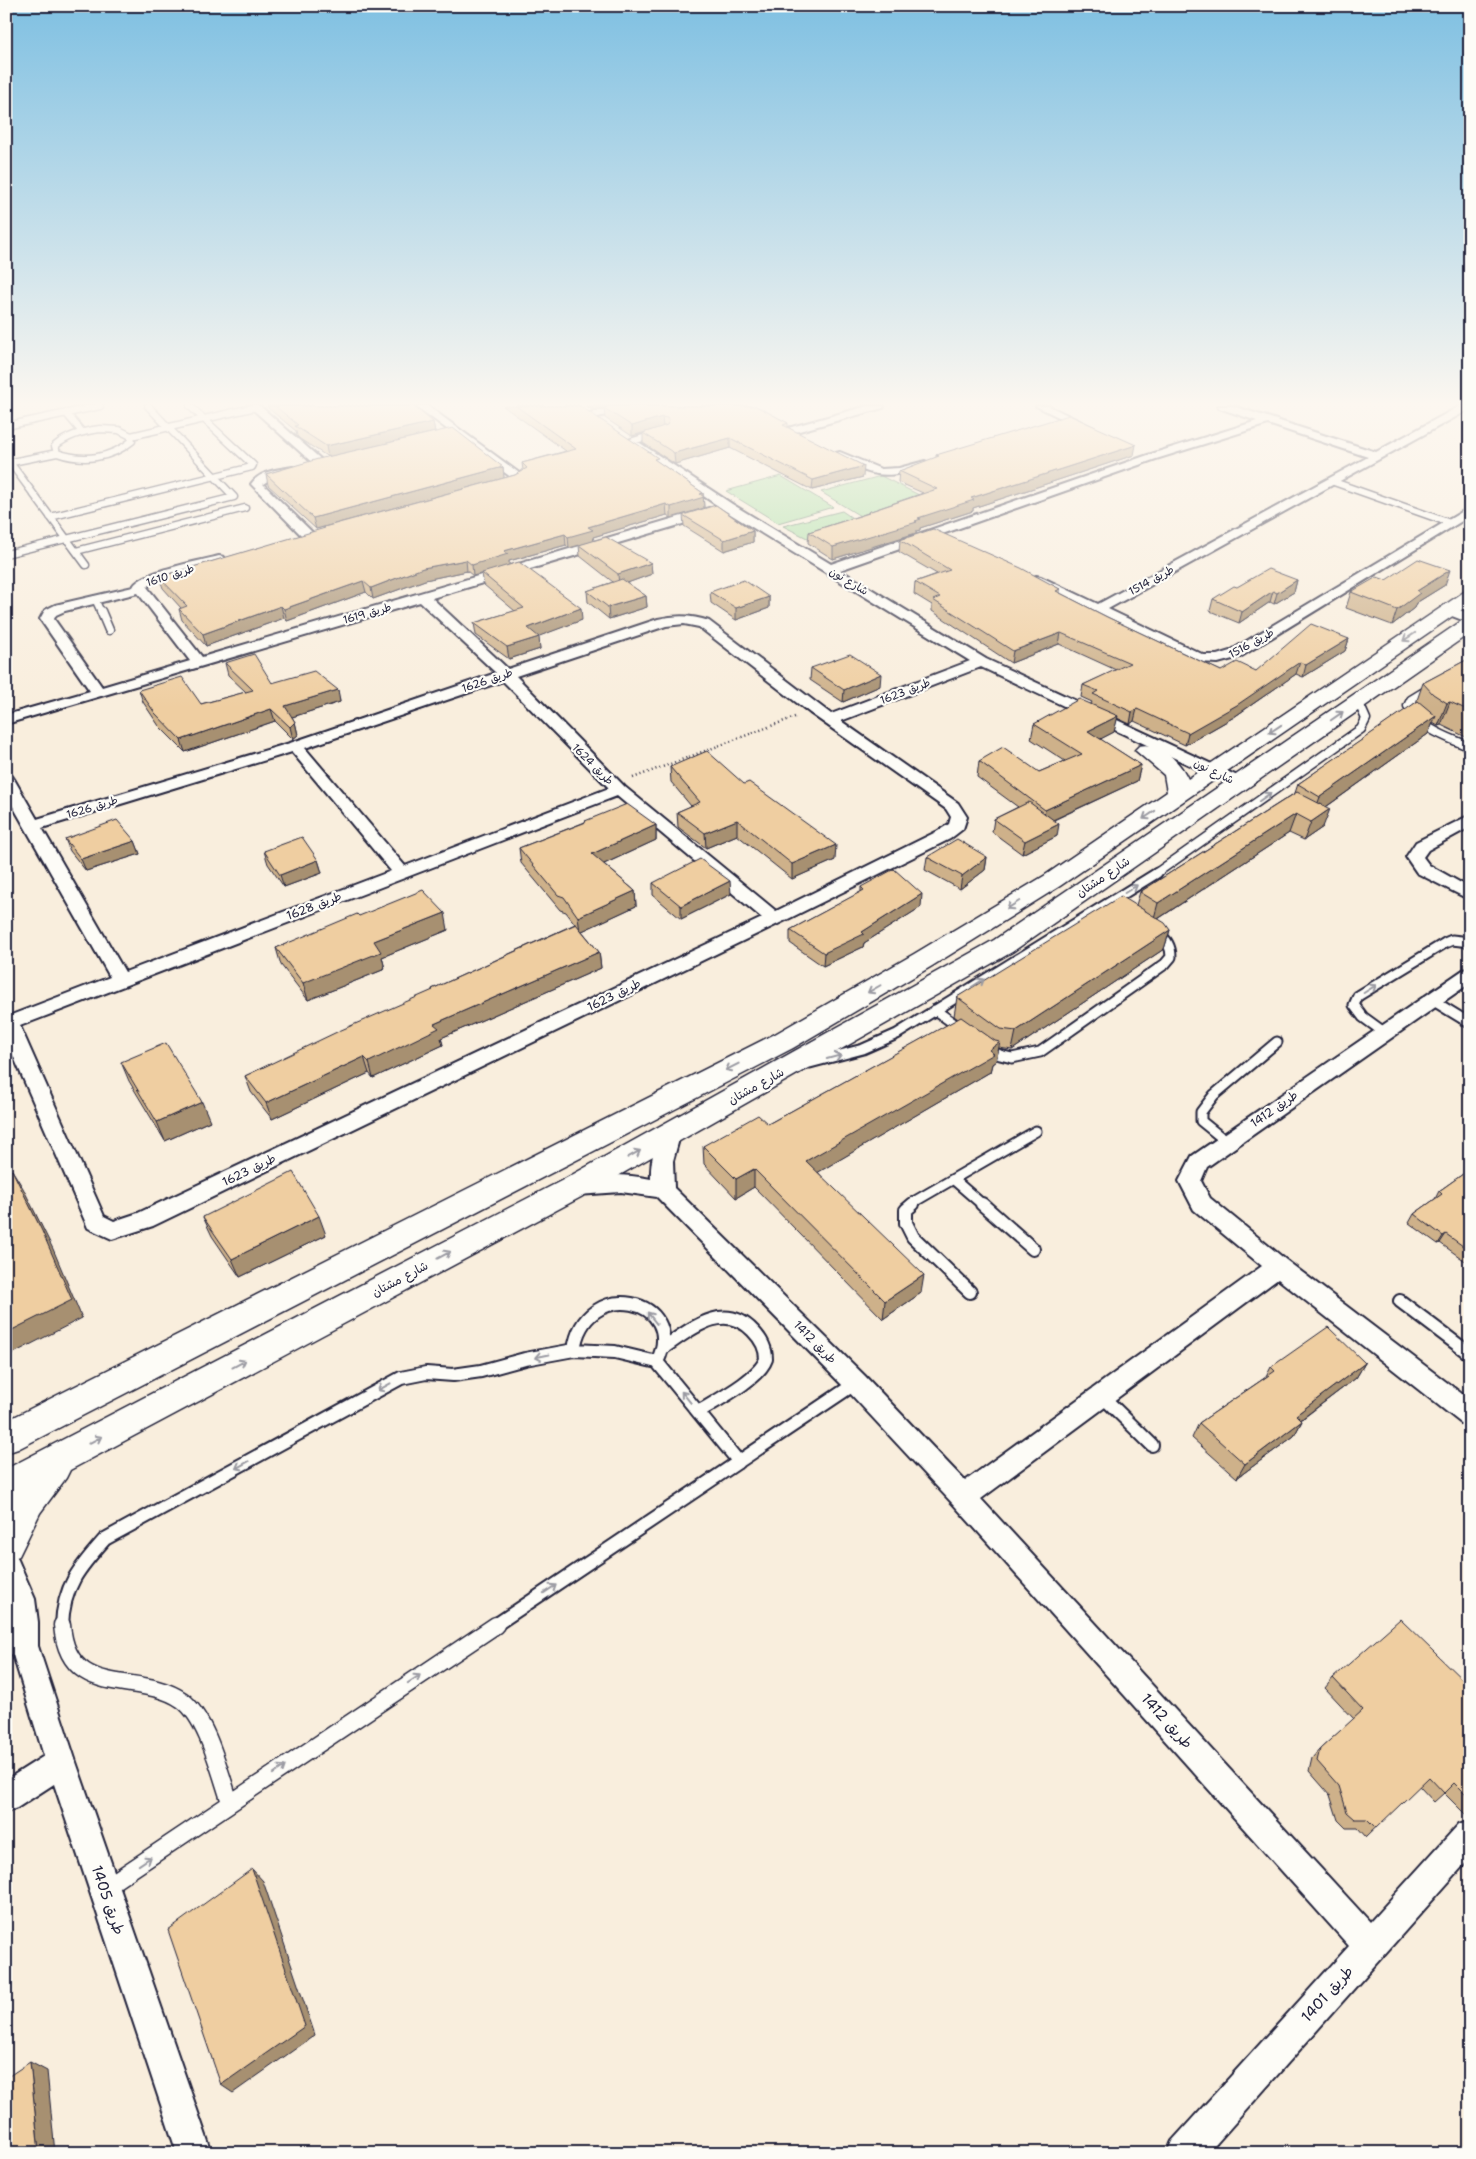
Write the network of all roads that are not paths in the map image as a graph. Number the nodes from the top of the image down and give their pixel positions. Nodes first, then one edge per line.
1 (42, 507) edge
2 (91, 507) edge
3 (195, 507) edge
4 (283, 507) edge
5 (728, 507) joint
6 (1008, 507) edge
7 (1284, 507) edge
8 (1404, 507) edge
9 (244, 508) dead end
10 (1470, 510) edge
11 (50, 517) junction
12 (1450, 523) junction
13 (938, 531) junction
14 (68, 539) junction
15 (955, 540) edge
16 (290, 541) edge
17 (76, 550) junction
18 (6, 554) edge
19 (235, 556) edge
20 (86, 565) dead end
21 (830, 569) junction
22 (1026, 575) edge
23 (139, 589) junction
24 (423, 597) junction
25 (95, 599) junction
26 (1461, 605) edge
27 (1097, 610) junction
28 (680, 619) joint
29 (1470, 619) edge
30 (1470, 624) edge
31 (109, 630) dead end
32 (1470, 642) edge
33 (1437, 646) junction
34 (981, 662) junction
35 (199, 663) junction
36 (505, 674) junction
37 (1435, 685) edge
38 (98, 692) junction
39 (1053, 697) junction
40 (1358, 702) junction
41 (822, 715) junction
42 (6, 720) edge
43 (295, 746) junction
44 (1470, 747) edge
45 (1146, 750) junction
46 (6, 779) edge
47 (1221, 781) junction
48 (616, 787) junction
49 (1178, 796) junction
50 (1470, 820) edge
51 (33, 825) junction
52 (402, 873) junction
53 (1470, 895) edge
54 (774, 919) junction
55 (1146, 926) edge
56 (1470, 942) edge
57 (1470, 974) edge
58 (121, 981) junction
59 (1432, 1000) junction
60 (936, 1010) junction
61 (1468, 1022) dead end
62 (8, 1023) edge
63 (1385, 1033) junction
64 (1277, 1042) dead end
65 (787, 1069) junction
66 (672, 1132) junction
67 (1036, 1132) dead end
68 (1227, 1142) junction
69 (953, 1179) junction
70 (571, 1188) junction
71 (664, 1191) junction
72 (112, 1230) joint
73 (1033, 1249) dead end
74 (1278, 1266) junction
75 (970, 1292) dead end
76 (1400, 1301) dead end
77 (663, 1348) junction
78 (574, 1350) junction
79 (1470, 1354) edge
80 (657, 1362) junction
81 (856, 1383) junction
82 (1102, 1396) junction
83 (698, 1412) junction
84 (1470, 1415) edge
85 (6, 1438) edge
86 (1152, 1445) dead end
87 (65, 1455) junction
88 (739, 1462) junction
89 (6, 1488) edge
90 (963, 1497) junction
91 (6, 1544) edge
92 (6, 1562) edge
93 (15, 1640) edge
94 (61, 1762) junction
95 (6, 1797) edge
96 (230, 1802) junction
97 (1470, 1835) edge
98 (104, 1888) junction
99 (1370, 1946) junction
100 (195, 2153) edge
101 (1184, 2153) edge

1 - 11 lane
2 - 11 lane
3 - 14 lane
4 - 16 street
5 - 21 street, شارع نون
5 - 24 street, طريق 1619
6 - 13 street
7 - 27 street, طريق 1514
8 - 12 lane
9 - 17 lane
10 - 12 street, طريق 1516
11 - 14 lane
12 - 27 street, طريق 1516
13 - 15 street
13 - 21 street
14 - 17 lane
14 - 18 lane
17 - 20 lane
19 - 23 street, طريق 1610
21 - 34 street, شارع نون
22 - 27 street, طريق 1516
23 - 25 street, طريق 1610
23 - 35 street, طريق 1610
24 - 35 street, طريق 1619
24 - 36 street, طريق 1624
25 - 31 lane
25 - 38 street, طريق 1610
26 - 29 street
26 -> 47 street, شارع مشتان
28 - 36 street, طريق 1626
28 - 41 street, طريق 1623
30 - 33 street, شارع مشتان
32 - 33 street
33 - 40 street, شارع مشتان
34 - 39 street, شارع نون
34 - 41 street, طريق 1623
35 - 38 street, طريق 1619
36 - 43 street, طريق 1626
36 - 48 street, طريق 1624
37 - 44 lane
38 - 42 street, طريق 1619
39 - 45 street, شارع نون
39 - 47 street, شارع نون
47 -> 40 street, شارع مشتان
60 -> 40 lane
41 - 54 street, طريق 1623
43 - 51 street, طريق 1626
43 - 52 street
45 - 47 street, شارع نون
45 - 49 street
46 - 51 street
47 - 49 street, شارع مشتان
47 - 65 street, شارع مشتان
48 - 52 street, طريق 1628
48 - 54 street, طريق 1624
49 -> 85 street, شارع مشتان
50 - 53 street
51 - 58 street
52 - 58 street, طريق 1628
54 - 72 street, طريق 1623
55 - 60 lane
63 -> 56 lane
57 - 59 street, طريق 1412
58 - 62 street, طريق 1628
59 - 61 lane
59 - 63 street, طريق 1412
65 -> 60 lane
62 - 72 street, طريق 1628
63 - 68 street, طريق 1412
64 - 68 lane
65 - 66 street, شارع مشتان
70 -> 66 street, شارع مشتان
66 - 71 street
67 - 69 lane
68 - 74 street, طريق 1412
69 - 73 lane
69 - 75 lane
70 - 71 street
87 -> 70 street, شارع مشتان
71 - 81 street, طريق 1412
74 - 82 street
74 - 84 street, طريق 1412
76 - 79 lane
77 -> 78 lane
77 - 80 lane
77 - 83 lane
78 - 80 lane
78 -> 96 lane
83 -> 80 lane
81 - 88 lane
81 - 90 street, طريق 1412
82 - 86 lane
82 - 90 street
83 - 88 lane
87 - 89 street, شارع مشتان
87 - 91 street
96 -> 88 lane
90 - 99 street, طريق 1412
92 - 93 street, طريق 1405
93 - 94 street, طريق 1405
94 - 95 street
94 - 98 street, طريق 1405
98 -> 96 lane
97 - 99 street, طريق 1401
98 - 100 street, طريق 1405
99 - 101 street, طريق 1401

